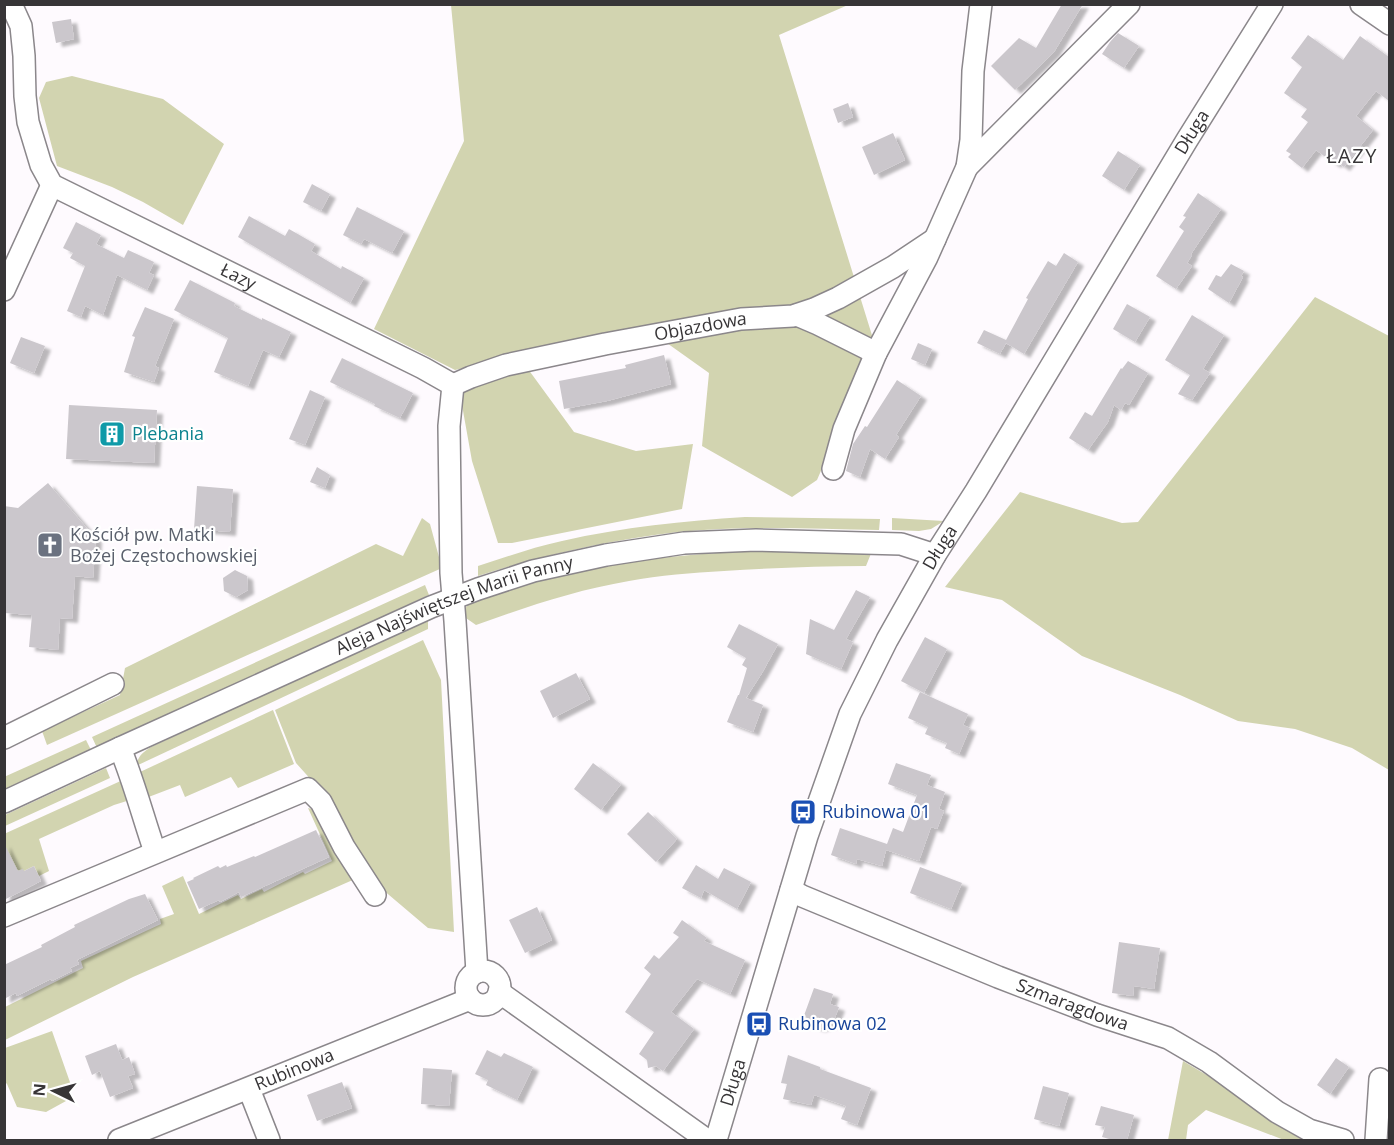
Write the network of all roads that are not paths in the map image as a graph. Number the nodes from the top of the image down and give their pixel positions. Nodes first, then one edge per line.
1 (10, 4) edge
2 (981, 4) edge
3 (1129, 4) edge
4 (1272, 4) edge
5 (1362, 4) edge
6 (1389, 24) edge
7 (967, 167) junction
8 (52, 185) junction
9 (935, 239) junction
10 (4, 290) edge
11 (797, 315) junction
12 (876, 353) junction
13 (453, 385) junction
14 (833, 469) dead end
15 (935, 555) junction
16 (453, 598) junction
17 (113, 684) dead end
18 (4, 738) edge
19 (120, 748) junction
20 (4, 802) edge
21 (155, 852) junction
22 (791, 890) junction
23 (375, 895) dead end
24 (4, 916) edge
25 (477, 972) junction
26 (500, 992) junction
27 (470, 999) junction
28 (1380, 1079) dead end
29 (249, 1089) junction
30 (1381, 1138) edge
31 (119, 1140) edge
32 (269, 1140) edge
33 (707, 1140) edge
34 (716, 1140) edge
35 (1343, 1140) edge

1 - 8 street
2 - 7 street
3 - 7 street
4 - 15 street, Długa
5 - 6 street
7 - 9 street
8 - 10 street
8 - 13 street, Łazy
9 - 11 street, Objazdowa
9 - 12 street
11 - 12 street
11 - 13 street, Objazdowa
12 - 14 street
13 - 16 street
15 - 16 street, Aleja Najświętszej Marii Panny
15 - 22 street, Długa
16 - 19 street, Aleja Najświętszej Marii Panny
16 - 25 street
17 - 18 street
19 - 20 street, Aleja Najświętszej Marii Panny
19 - 21 street
21 - 23 street
21 - 24 street
22 - 34 street, Długa
22 - 35 street, Szmaragdowa
25 - 26 street
25 - 27 street
26 - 27 street, Rubinowa
26 - 33 street
27 - 29 street, Rubinowa
28 - 30 street
29 - 31 street, Rubinowa
29 - 32 street

